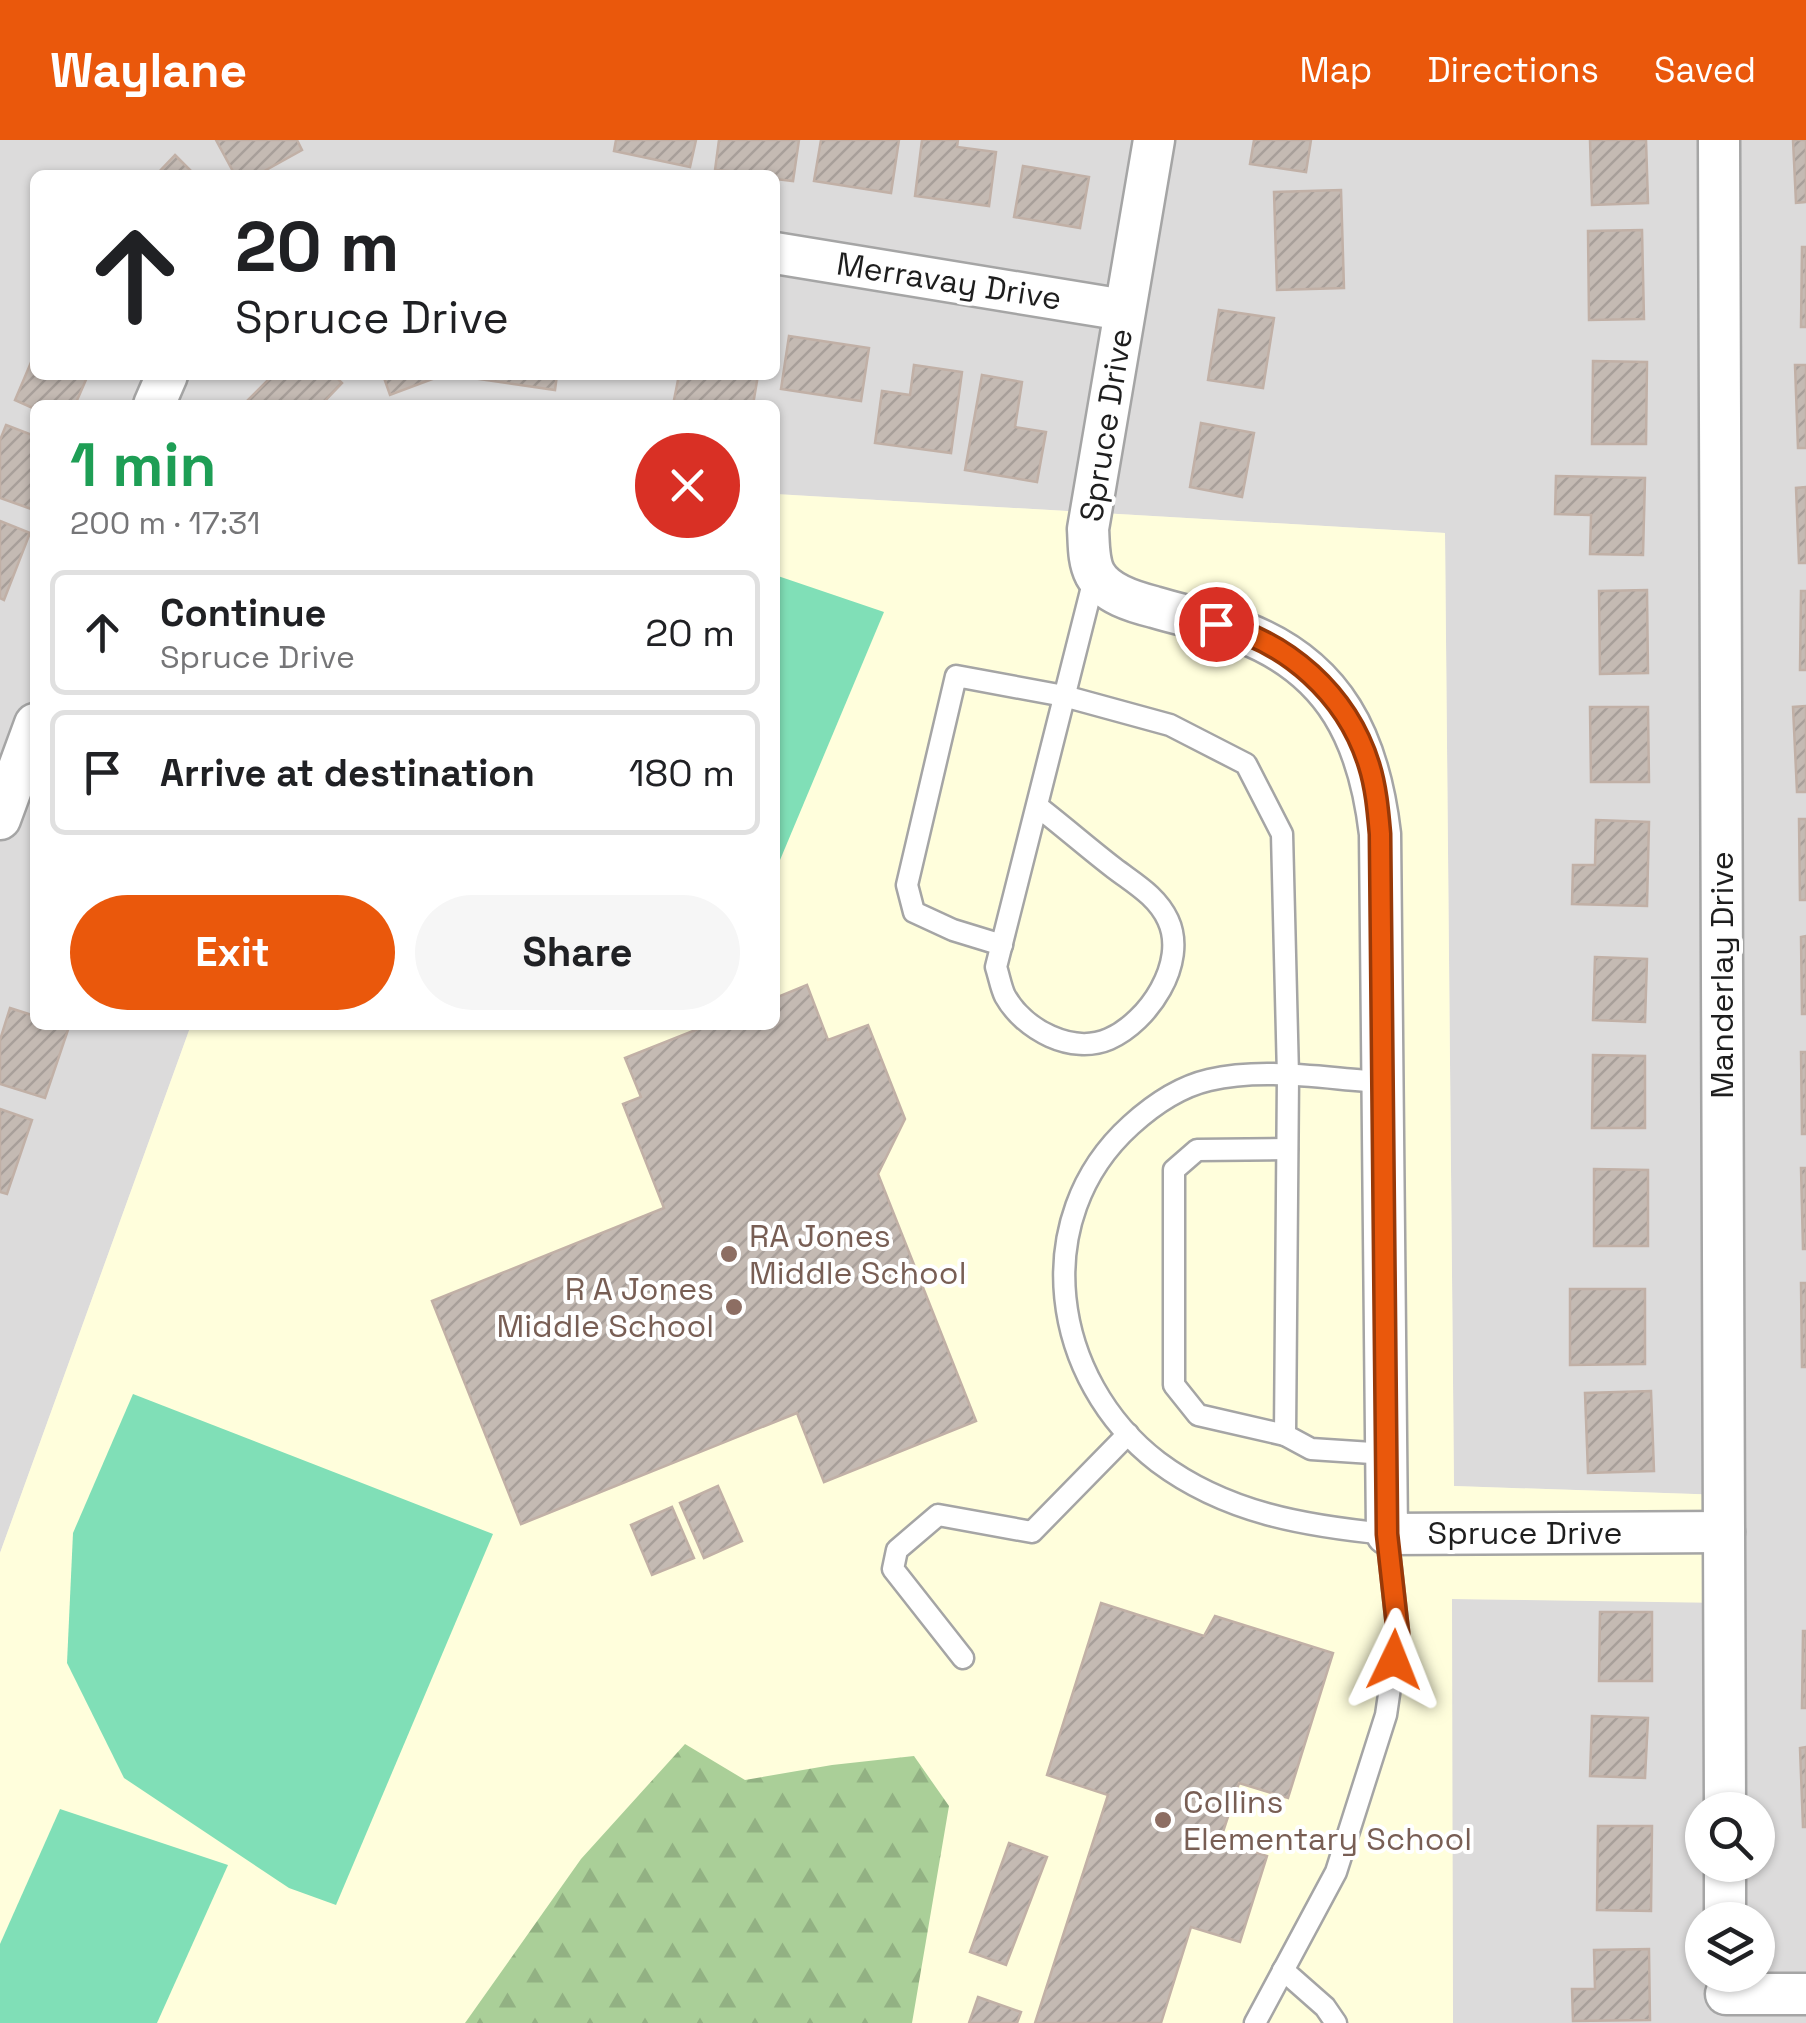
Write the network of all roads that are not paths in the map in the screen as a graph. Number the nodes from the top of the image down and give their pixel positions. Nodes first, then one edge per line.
1 (1154, 140) edge
2 (1718, 140) edge
3 (780, 253) edge
4 (1124, 310) junction
5 (1095, 574) junction
6 (1064, 696) junction
7 (30, 738) edge
8 (1037, 806) junction
9 (0, 819) edge
10 (1002, 945) junction
11 (1288, 1076) junction
12 (1383, 1082) junction
13 (1287, 1150) junction
14 (1128, 1434) junction
15 (1285, 1435) junction
16 (1386, 1454) junction
17 (1724, 1532) junction
18 (1387, 1534) junction
19 (963, 1658) dead end
20 (1725, 1792) edge
21 (1283, 1970) junction
22 (1806, 1994) edge
23 (1726, 1997) edge
24 (1255, 2023) edge
25 (1336, 2023) edge

1 - 4 street, Spruce Drive
2 - 17 street, Manderlay Drive
3 - 4 street, Merravay Drive
4 - 5 street, Spruce Drive
5 - 6 lane
5 - 12 street, Spruce Drive
6 - 8 lane
6 - 10 lane
6 - 11 lane
7 - 9 street
8 - 10 lane
8 - 10 lane
11 - 12 lane
11 - 13 lane
11 - 14 lane
12 - 16 street, Spruce Drive
13 - 15 lane
13 - 15 lane
14 - 18 lane
14 - 19 lane
15 - 16 lane
16 - 18 street, Spruce Drive
17 - 18 street, Spruce Drive
17 - 20 street, Manderlay Drive
18 - 21 lane
21 - 24 lane
21 - 25 lane
22 - 23 street

